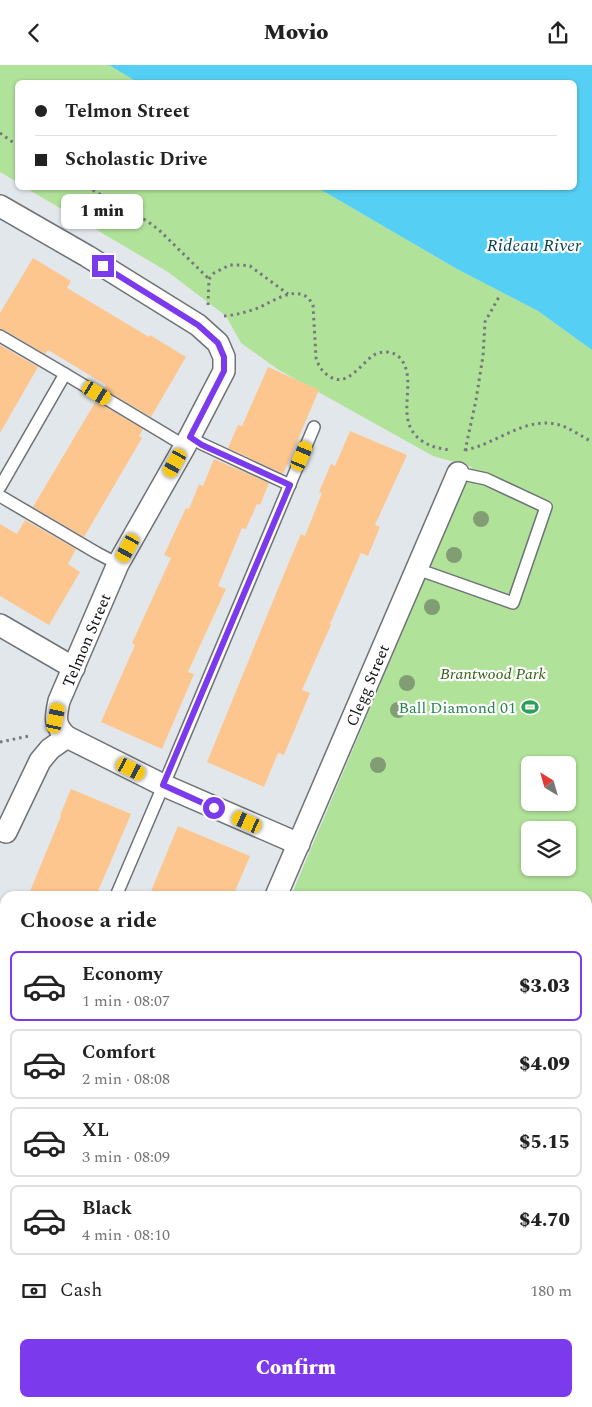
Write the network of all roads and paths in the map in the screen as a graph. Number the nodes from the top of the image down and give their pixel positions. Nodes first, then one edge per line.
1 (0, 133) edge
2 (15, 144) edge
3 (92, 190) edge
4 (3, 214) edge
5 (209, 279) junction
6 (289, 294) junction
7 (500, 295) dead end
8 (203, 319) junction
9 (0, 336) edge
10 (65, 374) junction
11 (314, 427) dead end
12 (187, 442) junction
13 (592, 442) edge
14 (465, 450) junction
15 (458, 473) joint
16 (290, 485) junction
17 (0, 487) edge
18 (0, 497) edge
19 (118, 565) junction
20 (417, 569) junction
21 (0, 625) edge
22 (74, 668) junction
23 (32, 736) dead end
24 (67, 737) junction
25 (0, 742) edge
26 (163, 785) junction
27 (6, 832) dead end
28 (298, 844) junction
29 (118, 891) edge
30 (278, 891) edge

1 - 2 path
3 - 5 path
4 - 8 street
5 - 6 path
5 - 8 path
6 - 8 path
6 - 14 path
7 - 14 path
8 - 12 street, Telmon Street
9 - 10 lane
10 - 12 lane
10 - 17 lane
11 - 16 lane
12 - 16 lane
12 - 19 street, Telmon Street
13 - 14 path
15 - 20 street, Clegg Street
15 - 20 lane
16 - 26 lane
18 - 19 lane
19 - 22 street, Telmon Street
20 - 28 street, Clegg Street
21 - 22 street
22 - 24 street, Telmon Street
23 - 25 path
24 - 26 street
24 - 27 street
26 - 28 street
26 - 29 lane
28 - 30 street, Clegg Street

